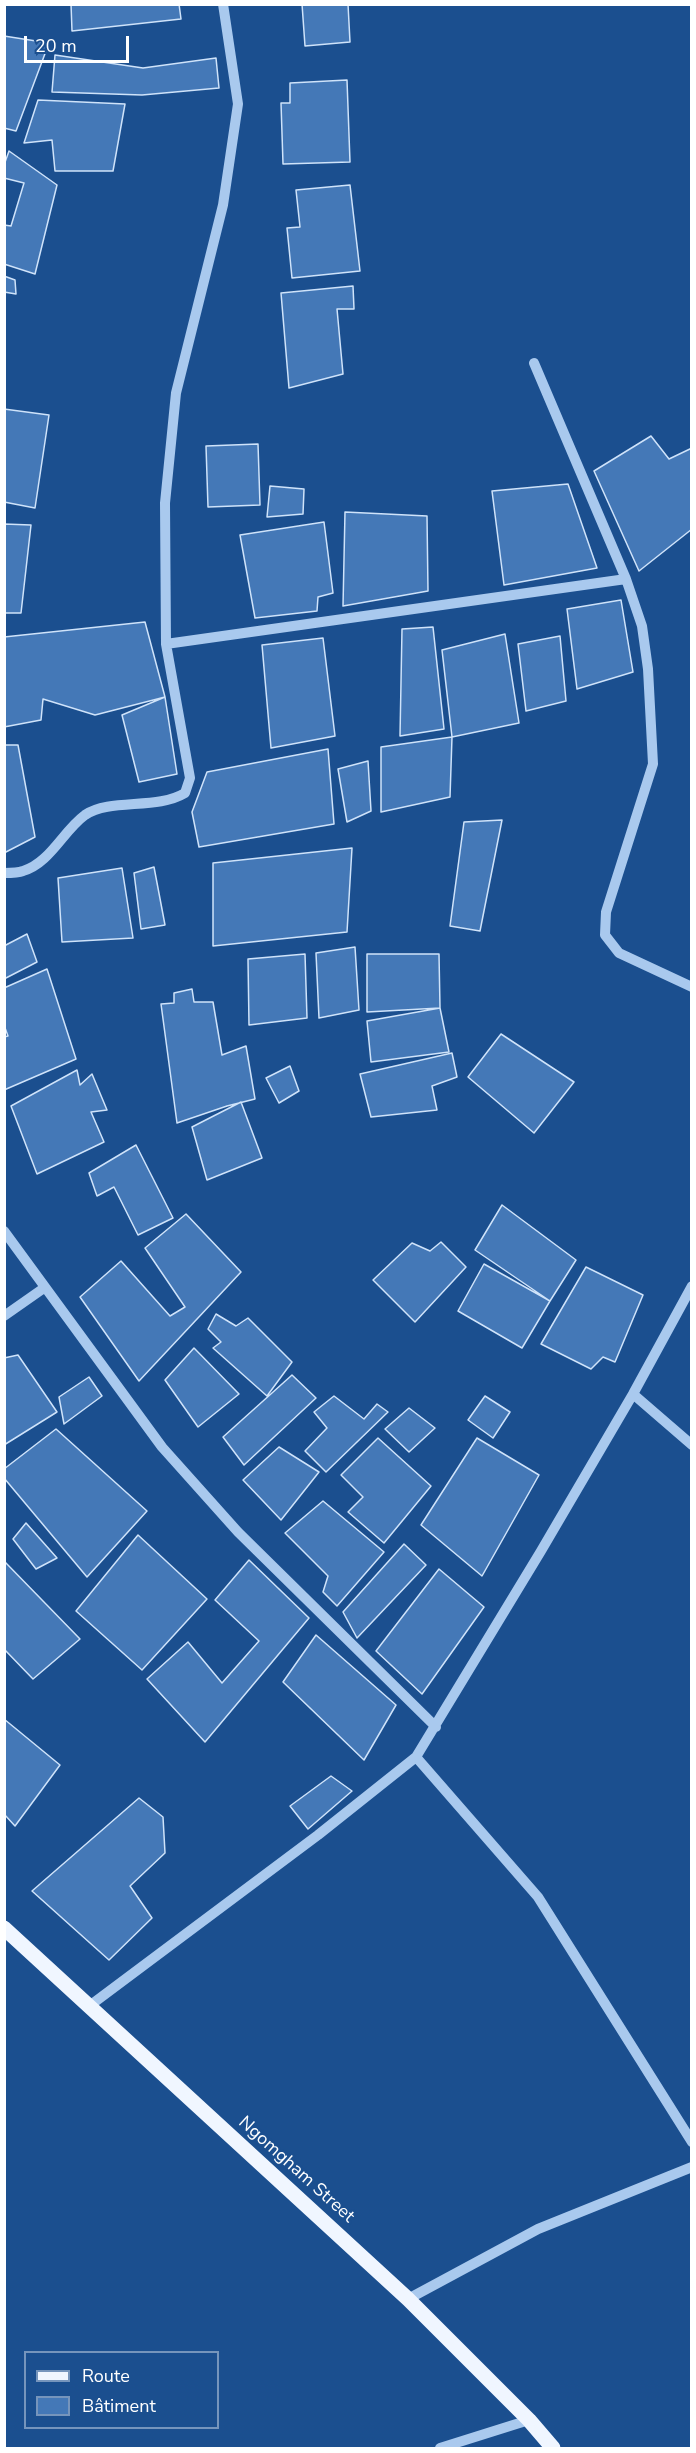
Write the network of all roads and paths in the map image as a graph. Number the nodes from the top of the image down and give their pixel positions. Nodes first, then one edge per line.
1 (223, 4) edge
2 (534, 363) dead end
3 (626, 579) junction
4 (166, 644) junction
5 (4, 873) edge
6 (692, 987) edge
7 (4, 1231) edge
8 (692, 1286) edge
9 (44, 1288) junction
10 (4, 1316) edge
11 (633, 1394) junction
12 (692, 1445) edge
13 (436, 1727) junction
14 (416, 1757) junction
15 (4, 1928) edge
16 (88, 2007) junction
17 (692, 2142) edge
18 (692, 2167) edge
19 (408, 2299) junction
20 (529, 2420) junction
21 (440, 2448) edge
22 (553, 2448) edge

1 - 4 street
2 - 3 street
3 - 4 street
3 - 6 street
4 - 5 street
7 - 9 street
8 - 11 street
9 - 10 street
9 - 13 street
11 - 12 street
11 - 13 street
13 - 14 street
14 - 16 street
14 - 17 street
15 - 16 main road, Ngomgham Street
16 - 19 main road, Ngomgham Street
18 - 19 street
19 - 20 main road, Ngomgham Street
20 - 21 street
20 - 22 main road, Ngomgham Street

